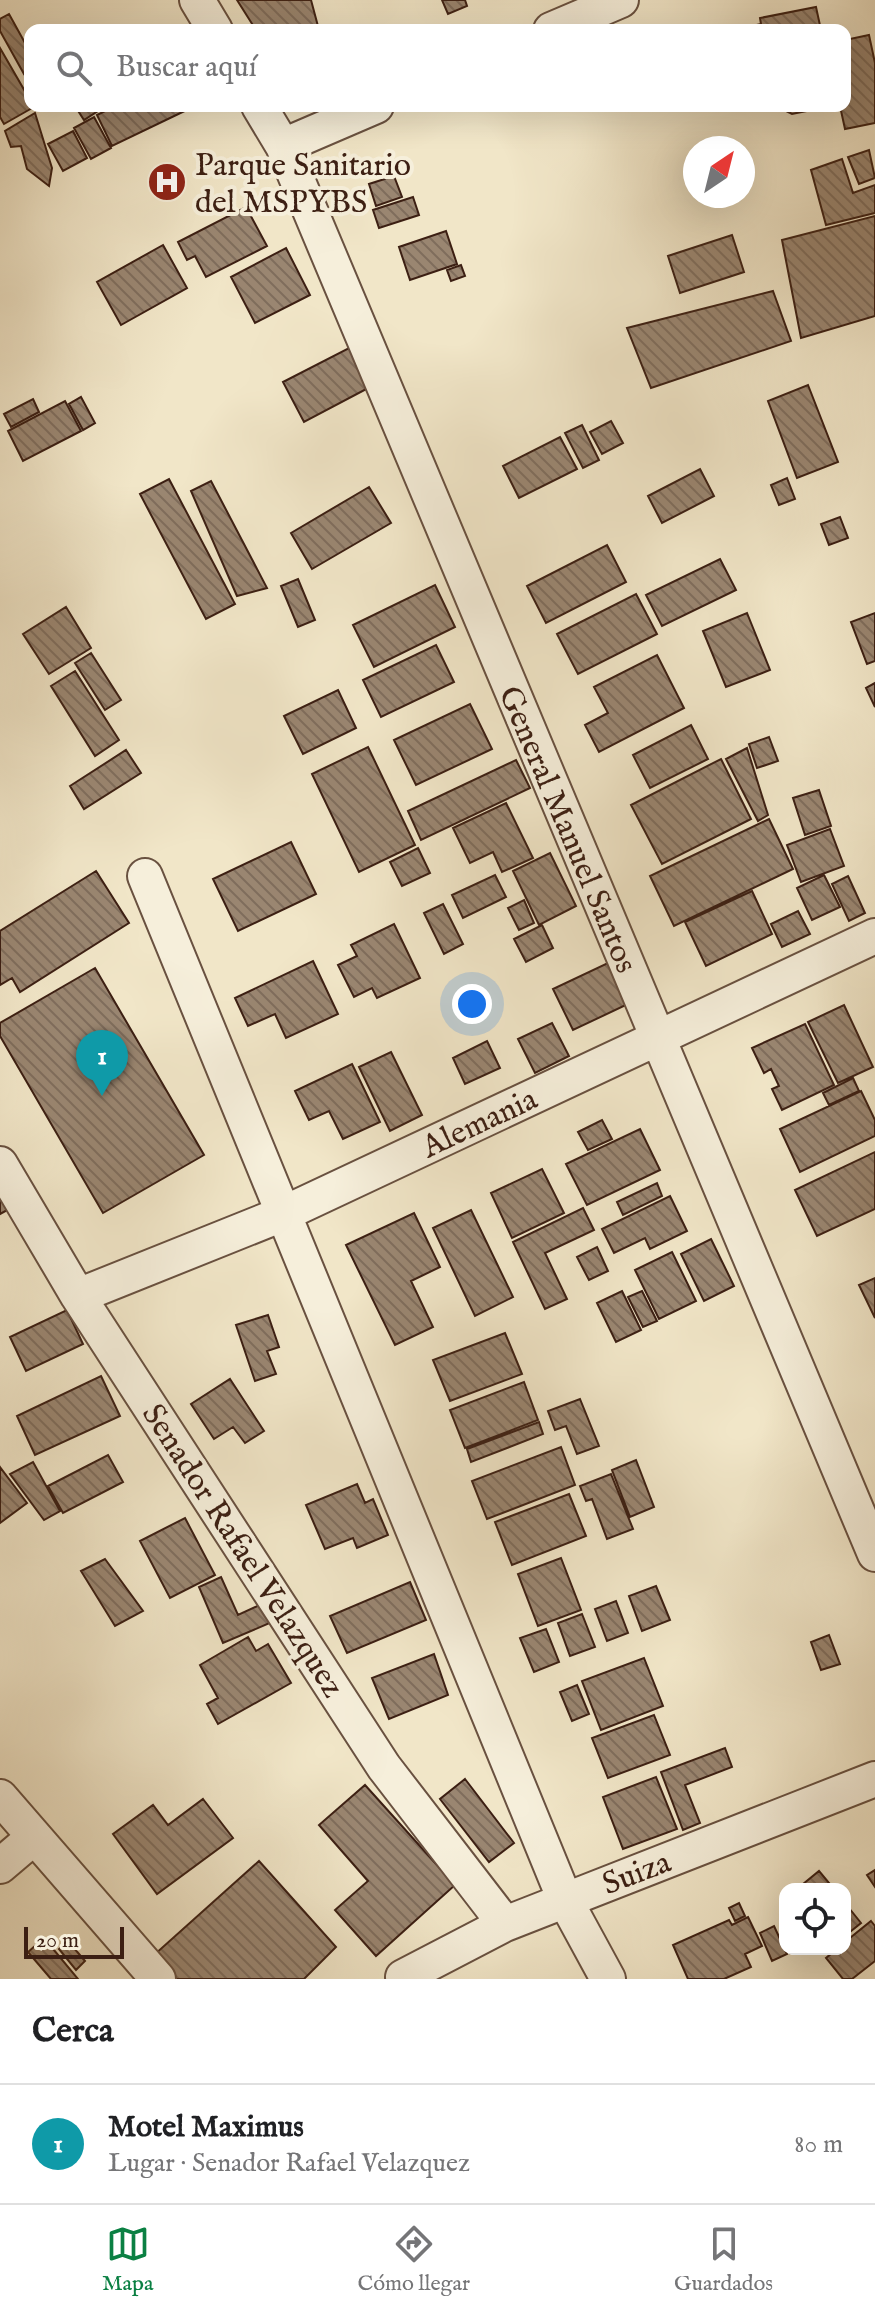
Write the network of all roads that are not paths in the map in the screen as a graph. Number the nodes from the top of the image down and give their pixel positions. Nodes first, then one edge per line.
1 (197, 0) edge
2 (621, 0) edge
3 (211, 24) edge
4 (565, 24) edge
5 (263, 112) edge
6 (362, 112) edge
7 (283, 146) junction
8 (145, 876) dead end
9 (875, 936) edge
10 (657, 1039) junction
11 (0, 1164) edge
12 (285, 1213) junction
13 (78, 1296) junction
14 (875, 1554) edge
15 (875, 1779) edge
16 (0, 1797) edge
17 (33, 1838) junction
18 (0, 1866) edge
19 (565, 1900) junction
20 (505, 1924) junction
21 (403, 1977) edge
22 (158, 1979) edge
23 (608, 1979) edge

1 - 3 street
2 - 4 street
5 - 7 street, General Manuel Santos
6 - 7 street
7 - 10 street, General Manuel Santos
8 - 12 street
9 - 10 street, Alemania
10 - 12 street, Alemania
10 - 14 street, General Manuel Santos
11 - 13 street, Senador Rafael Velazquez
12 - 13 street, Alemania
12 - 19 street
13 - 20 street, Senador Rafael Velazquez
15 - 19 street, Suiza
16 - 17 street
17 - 18 street
17 - 22 street
19 - 20 street, Suiza
19 - 23 street
20 - 21 street, Suiza

